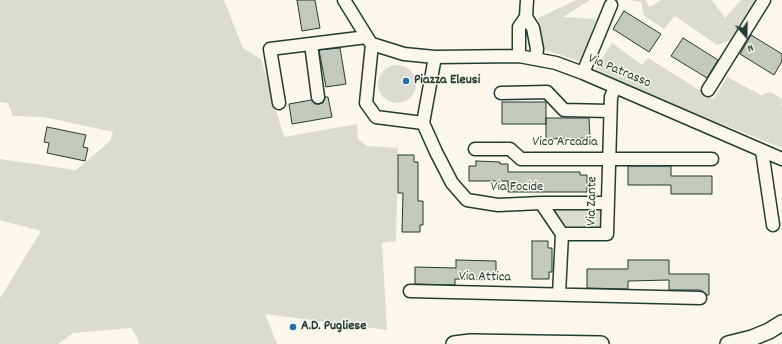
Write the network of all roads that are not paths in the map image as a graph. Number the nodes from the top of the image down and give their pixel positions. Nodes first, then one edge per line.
1 (344, 0) edge
2 (527, 0) edge
3 (764, 0) edge
4 (611, 5) dead end
5 (526, 17) junction
6 (370, 41) junction
7 (312, 44) junction
8 (519, 56) junction
9 (435, 57) junction
10 (536, 59) junction
11 (583, 72) junction
12 (615, 87) junction
13 (708, 90) dead end
14 (501, 93) dead end
15 (318, 97) dead end
16 (279, 103) dead end
17 (610, 112) junction
18 (423, 123) junction
19 (475, 149) dead end
20 (762, 151) junction
21 (609, 158) junction
22 (782, 159) edge
23 (712, 160) dead end
24 (541, 203) junction
25 (608, 203) junction
26 (773, 225) dead end
27 (562, 234) junction
28 (410, 291) dead end
29 (559, 294) junction
30 (700, 298) dead end
31 (782, 323) edge
32 (454, 344) edge
33 (601, 344) edge
34 (728, 344) edge

1 - 6 street
2 - 5 street
3 - 13 street
4 - 11 street
5 - 8 street
5 - 10 street
6 - 7 street
6 - 9 street
6 - 18 street
7 - 15 street
7 - 16 street
8 - 9 street, Via Patrasso
8 - 10 street, Via Patrasso
9 - 18 street
10 - 11 street, Via Patrasso
11 - 12 street, Via Patrasso
12 - 17 street, Via Zante
12 - 20 street, Via Patrasso
14 - 17 street
17 - 21 street, Via Zante
18 - 24 street, Via Focide
19 - 21 street, Vico Arcadia
20 - 22 street, Via Patrasso
20 - 26 street
21 - 23 street, Vico Arcadia
21 - 25 street, Via Zante
24 - 25 street, Via Focide
24 - 27 street
25 - 27 street, Via Zante
27 - 29 street
28 - 29 street, Via Attica
29 - 30 street, Via Attica
31 - 34 main road
32 - 33 main road

